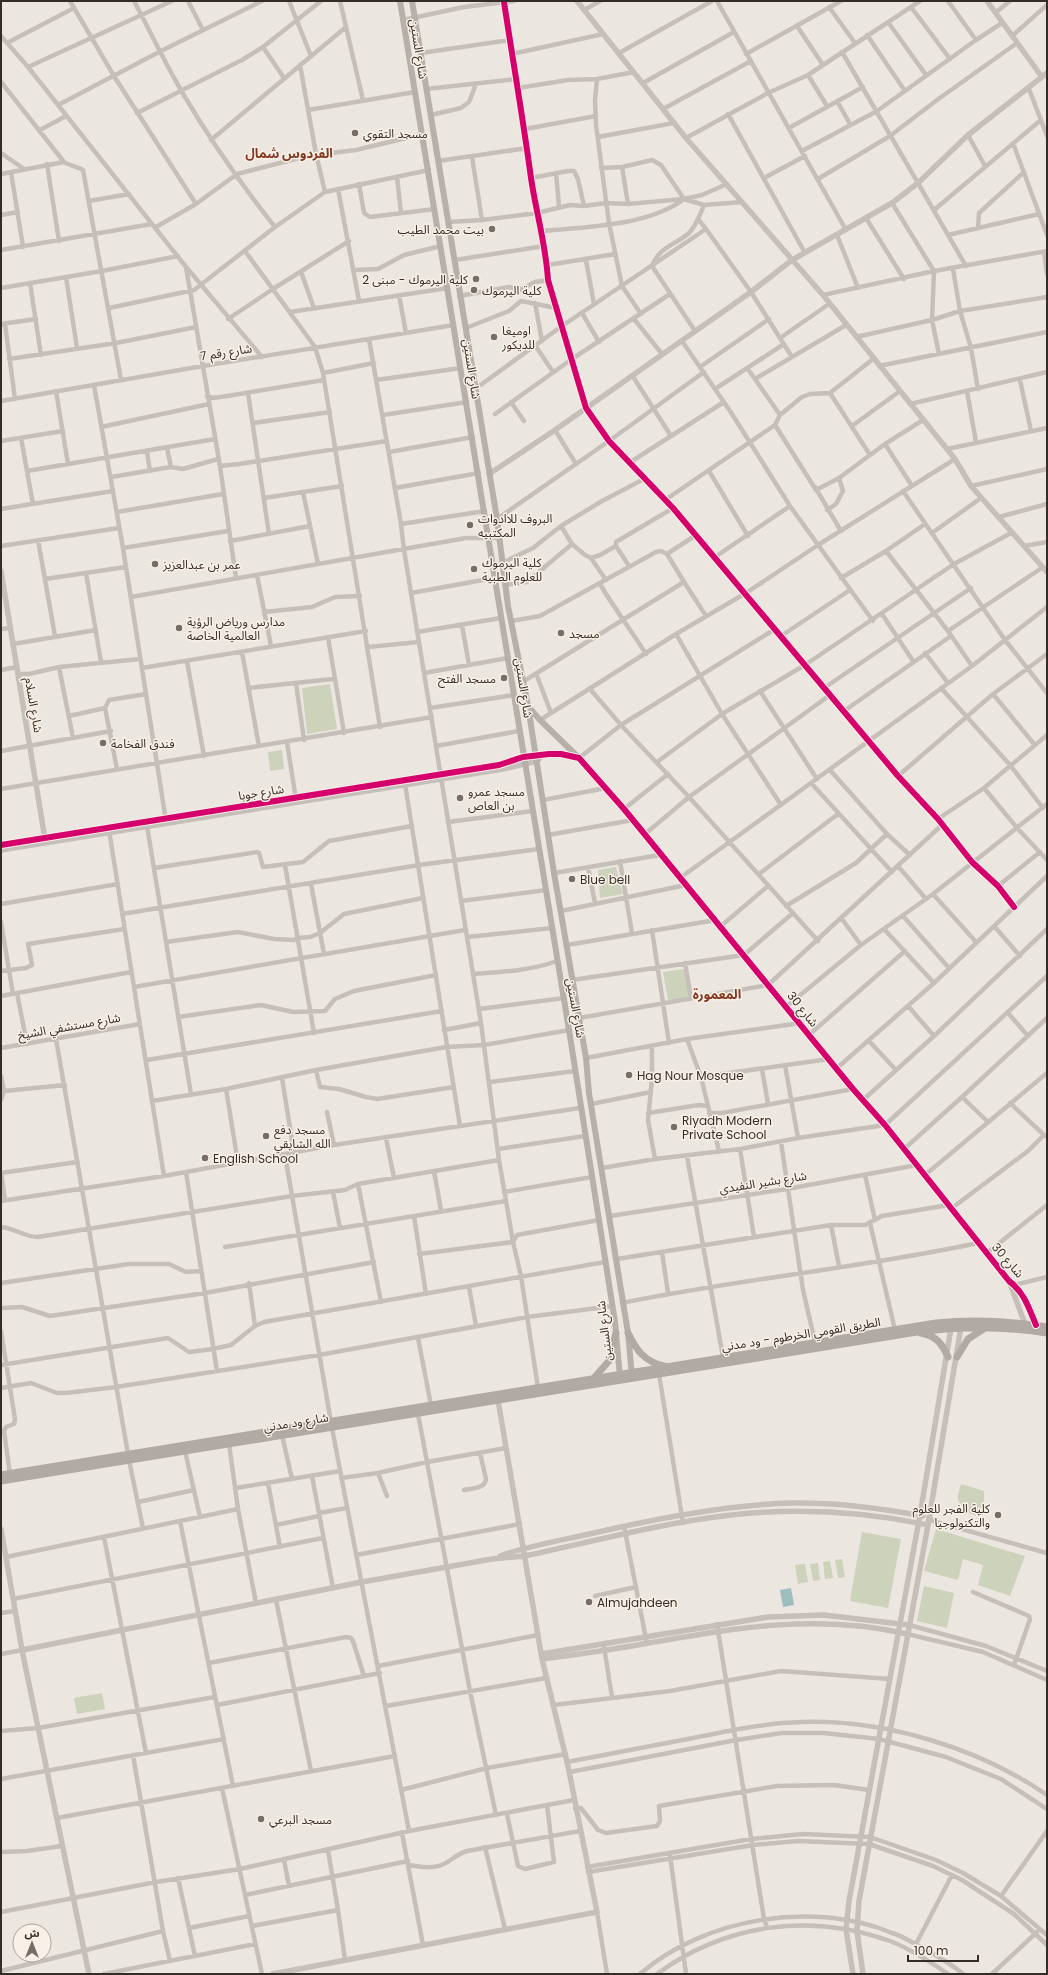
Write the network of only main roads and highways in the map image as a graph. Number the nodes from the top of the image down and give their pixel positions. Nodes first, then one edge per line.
1 (400, 3) edge
2 (412, 3) edge
3 (528, 706) junction
4 (578, 757) road end
5 (570, 1034) junction
6 (582, 1035) junction
7 (584, 1048) junction
8 (572, 1050) junction
9 (613, 1309) junction
10 (624, 1310) junction
11 (626, 1320) junction
12 (615, 1322) junction
13 (1047, 1327) edge
14 (986, 1328) junction
15 (917, 1332) junction
16 (616, 1333) junction
17 (628, 1333) junction
18 (1047, 1333) edge
19 (948, 1357) road end
20 (957, 1357) road end
21 (666, 1366) junction
22 (632, 1375) junction
23 (620, 1377) junction
24 (594, 1381) junction
25 (331, 1425) junction
26 (129, 1457) junction
27 (1, 1475) edge
28 (1, 1481) edge

1 - 2 main road
1 - 5 main road, شارع الستين
2 - 3 main road, شارع الستين
3 - 4 main road
3 - 6 main road, شارع الستين
5 - 6 main road
5 - 8 main road, شارع الستين
6 - 7 main road, شارع الستين
7 - 8 main road
7 - 10 main road, شارع الستين
8 - 9 main road, شارع الستين
9 - 10 main road
9 - 12 main road, شارع الستين
10 - 11 main road, شارع الستين
11 - 12 main road
11 - 17 main road, شارع الستين
12 - 16 main road, شارع الستين
13 - 21 highway, الطريق القومي الخرطوم - ود مدني
14 - 15 highway, الطريق القومي الخرطوم - ود مدني
14 - 18 highway, الطريق القومي الخرطوم - ود مدني
14 - 20 highway
15 - 19 highway
15 - 22 highway, الطريق القومي الخرطوم - ود مدني
16 - 23 main road, شارع الستين
16 - 24 highway
17 - 21 highway
17 - 22 main road, شارع الستين
21 - 22 highway, الطريق القومي الخرطوم - ود مدني
22 - 23 highway, الطريق القومي الخرطوم - ود مدني
23 - 24 highway, الطريق القومي الخرطوم - ود مدني
24 - 25 highway, شارع ود مدني
24 - 25 highway, شارع ود مدني
25 - 26 highway, شارع ود مدني
25 - 26 highway, شارع ود مدني
26 - 27 highway, شارع ود مدني
26 - 28 highway, شارع ود مدني

